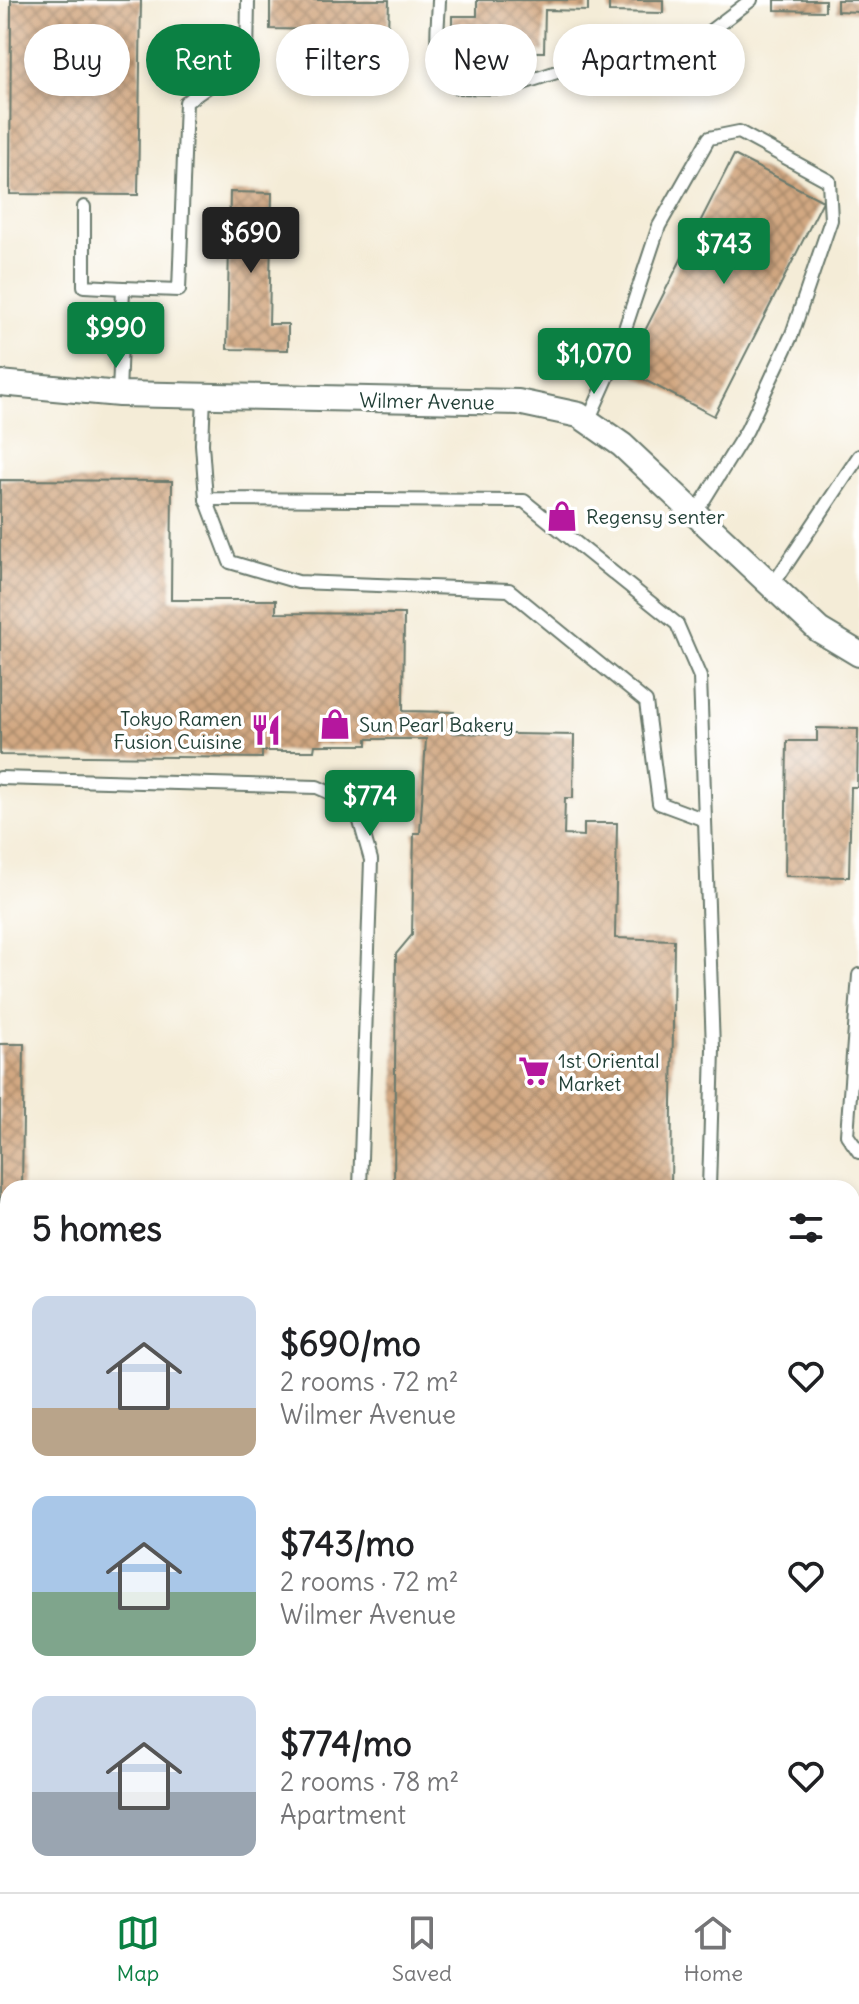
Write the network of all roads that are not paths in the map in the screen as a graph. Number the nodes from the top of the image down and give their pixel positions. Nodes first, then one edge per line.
1 (248, 0) edge
2 (439, 0) edge
3 (751, 0) edge
4 (84, 207) dead end
5 (123, 288) junction
6 (0, 383) edge
7 (119, 394) junction
8 (204, 396) junction
9 (588, 421) junction
10 (859, 456) edge
11 (206, 499) junction
12 (695, 514) junction
13 (772, 586) junction
14 (859, 654) edge
15 (0, 778) edge
16 (705, 820) junction
17 (859, 975) edge
18 (859, 1152) edge
19 (360, 1180) edge
20 (709, 1180) edge

1 - 5 lane
2 - 3 lane
4 - 5 lane
5 - 7 lane
6 - 7 street, Wilmer Avenue
7 - 8 street, Wilmer Avenue
8 - 9 street, Wilmer Avenue
8 - 11 lane
9 - 12 street, Wilmer Avenue
9 - 12 lane
10 - 13 lane
11 - 16 lane
11 - 16 lane
12 - 13 street, Wilmer Avenue
13 - 14 street, Wilmer Avenue
15 - 19 lane
16 - 20 lane
17 - 18 lane

